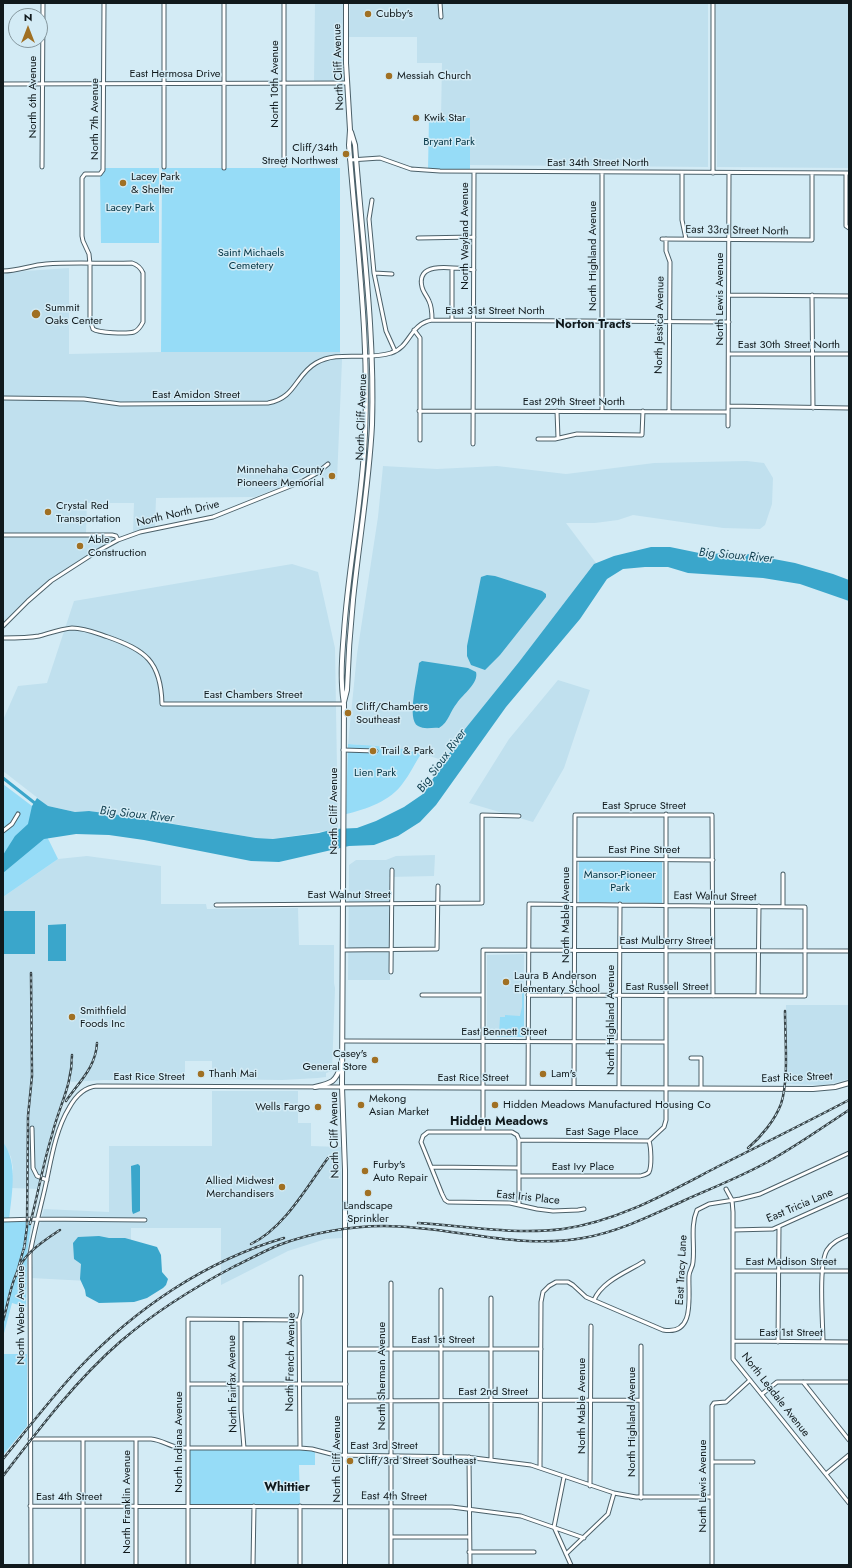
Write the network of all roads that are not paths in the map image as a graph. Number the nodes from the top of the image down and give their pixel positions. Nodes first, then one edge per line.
1 (43, 3) edge
2 (104, 3) edge
3 (164, 3) edge
4 (224, 3) edge
5 (284, 3) edge
6 (346, 3) edge
7 (440, 3) edge
8 (713, 3) edge
9 (441, 17) dead end
10 (104, 83) junction
11 (164, 83) junction
12 (224, 83) junction
13 (284, 83) junction
14 (347, 83) junction
15 (3, 84) edge
16 (42, 84) junction
17 (350, 130) junction
18 (350, 160) junction
19 (356, 160) junction
20 (284, 165) dead end
21 (42, 167) dead end
22 (164, 167) dead end
23 (224, 168) dead end
24 (474, 172) junction
25 (602, 172) junction
26 (682, 173) junction
27 (713, 173) junction
28 (729, 173) junction
29 (847, 173) edge
30 (812, 174) junction
31 (372, 200) dead end
32 (849, 228) edge
33 (474, 237) junction
34 (418, 238) dead end
35 (662, 239) dead end
36 (686, 239) junction
37 (666, 240) junction
38 (729, 240) junction
39 (90, 264) junction
40 (452, 269) junction
41 (474, 270) junction
42 (3, 271) edge
43 (374, 273) junction
44 (392, 274) dead end
45 (729, 295) junction
46 (812, 295) junction
47 (849, 296) edge
48 (432, 320) junction
49 (452, 320) junction
50 (473, 320) junction
51 (602, 321) junction
52 (669, 322) junction
53 (729, 322) junction
54 (414, 330) junction
55 (395, 352) junction
56 (729, 354) junction
57 (812, 354) junction
58 (849, 354) edge
59 (366, 355) junction
60 (372, 355) junction
61 (3, 398) edge
62 (728, 406) junction
63 (813, 408) junction
64 (849, 408) edge
65 (473, 410) junction
66 (419, 411) junction
67 (557, 411) junction
68 (602, 411) junction
69 (643, 411) junction
70 (669, 411) junction
71 (728, 412) junction
72 (728, 426) dead end
73 (558, 438) junction
74 (538, 439) dead end
75 (420, 440) dead end
76 (473, 444) dead end
77 (328, 464) dead end
78 (3, 535) edge
79 (118, 540) junction
80 (3, 626) edge
81 (3, 638) edge
82 (344, 704) junction
83 (344, 750) junction
84 (376, 751) dead end
85 (18, 814) dead end
86 (666, 814) junction
87 (575, 815) joint
88 (519, 816) dead end
89 (3, 831) edge
90 (575, 859) junction
91 (666, 859) junction
92 (713, 860) junction
93 (392, 870) dead end
94 (782, 874) dead end
95 (438, 886) dead end
96 (343, 904) junction
97 (392, 904) junction
98 (438, 904) junction
99 (575, 904) junction
100 (620, 904) junction
101 (216, 905) dead end
102 (666, 905) junction
103 (713, 905) junction
104 (759, 906) junction
105 (783, 906) junction
106 (391, 949) junction
107 (344, 950) junction
108 (528, 950) junction
109 (574, 950) junction
110 (620, 950) junction
111 (666, 950) junction
112 (713, 950) junction
113 (759, 951) junction
114 (805, 951) junction
115 (848, 951) edge
116 (391, 972) dead end
117 (422, 995) dead end
118 (483, 995) junction
119 (528, 995) junction
120 (574, 995) junction
121 (620, 995) junction
122 (666, 996) junction
123 (713, 996) junction
124 (758, 996) junction
125 (343, 1041) junction
126 (483, 1041) junction
127 (528, 1041) junction
128 (575, 1041) junction
129 (620, 1042) junction
130 (666, 1042) junction
131 (691, 1058) dead end
132 (342, 1059) junction
133 (849, 1084) edge
134 (97, 1086) joint
135 (315, 1087) junction
136 (342, 1087) junction
137 (483, 1087) junction
138 (528, 1087) junction
139 (574, 1087) junction
140 (619, 1087) junction
141 (666, 1088) junction
142 (701, 1088) junction
143 (32, 1128) dead end
144 (483, 1132) junction
145 (519, 1140) junction
146 (650, 1141) junction
147 (849, 1153) edge
148 (431, 1167) junction
149 (519, 1168) junction
150 (519, 1176) junction
151 (47, 1180) junction
152 (726, 1189) dead end
153 (849, 1195) edge
154 (732, 1200) junction
155 (519, 1204) junction
156 (584, 1209) dead end
157 (38, 1219) junction
158 (3, 1220) edge
159 (145, 1220) dead end
160 (778, 1227) junction
161 (733, 1230) junction
162 (849, 1235) edge
163 (644, 1262) dead end
164 (733, 1271) junction
165 (778, 1271) junction
166 (822, 1271) junction
167 (849, 1271) edge
168 (301, 1276) dead end
169 (391, 1283) dead end
170 (441, 1290) dead end
171 (491, 1298) dead end
172 (594, 1300) junction
173 (240, 1320) junction
174 (299, 1320) junction
175 (591, 1326) dead end
176 (733, 1341) junction
177 (778, 1342) junction
178 (823, 1342) junction
179 (849, 1342) edge
180 (641, 1346) dead end
181 (346, 1349) junction
182 (391, 1349) junction
183 (441, 1349) junction
184 (491, 1349) junction
185 (541, 1349) junction
186 (750, 1380) junction
187 (803, 1382) junction
188 (849, 1382) edge
189 (188, 1384) junction
190 (241, 1384) junction
191 (300, 1384) junction
192 (346, 1384) junction
193 (762, 1394) junction
194 (541, 1400) junction
195 (591, 1400) junction
196 (641, 1400) junction
197 (346, 1401) junction
198 (391, 1401) junction
199 (441, 1401) junction
200 (491, 1401) junction
201 (30, 1439) junction
202 (83, 1439) junction
203 (136, 1439) junction
204 (849, 1440) edge
205 (188, 1448) junction
206 (244, 1448) junction
207 (300, 1448) junction
208 (346, 1455) junction
209 (391, 1455) junction
210 (441, 1455) junction
211 (849, 1455) edge
212 (469, 1457) junction
213 (491, 1460) junction
214 (712, 1462) junction
215 (753, 1462) dead end
216 (540, 1468) junction
217 (826, 1474) junction
218 (564, 1476) junction
219 (590, 1486) junction
220 (614, 1493) junction
221 (712, 1497) junction
222 (641, 1498) junction
223 (849, 1503) edge
224 (30, 1506) junction
225 (83, 1506) junction
226 (136, 1506) junction
227 (188, 1506) junction
228 (254, 1506) junction
229 (300, 1506) junction
230 (345, 1506) junction
231 (391, 1506) junction
232 (469, 1509) junction
233 (554, 1528) junction
234 (391, 1537) junction
235 (469, 1537) junction
236 (584, 1538) junction
237 (470, 1552) junction
238 (534, 1552) dead end
239 (566, 1554) junction
240 (31, 1565) edge
241 (84, 1565) edge
242 (136, 1565) edge
243 (188, 1565) edge
244 (253, 1565) edge
245 (300, 1565) edge
246 (345, 1565) edge
247 (391, 1565) edge
248 (470, 1565) edge
249 (571, 1565) edge
250 (712, 1565) edge

1 - 16 street, North 6th Avenue
2 - 10 street, North 7th Avenue
3 - 11 street
4 - 12 street
5 - 13 street, North 10th Avenue
6 - 14 main road, North Cliff Avenue
7 - 9 street
8 - 27 street
10 - 11 street, East Hermosa Drive
10 - 16 street, East Hermosa Drive
10 - 39 street, North 7th Avenue
11 - 12 street, East Hermosa Drive
11 - 22 street
12 - 13 street, East Hermosa Drive
12 - 23 street
13 - 14 street, East Hermosa Drive
13 - 20 street, North 10th Avenue
14 - 17 main road, North Cliff Avenue
15 - 16 street, East Hermosa Drive
16 - 21 street, North 6th Avenue
17 - 18 main road, North Cliff Avenue
17 - 19 main road, North Cliff Avenue
18 - 19 street, East 34th Street North
18 - 59 main road, North Cliff Avenue
19 - 24 street, East 34th Street North
19 - 60 main road, North Cliff Avenue
24 - 25 street, East 34th Street North
24 - 33 street, North Wayland Avenue
25 - 26 street, East 34th Street North
25 - 51 street, North Highland Avenue
26 - 27 street, East 34th Street North
26 - 36 street
27 - 28 street, East 34th Street North
28 - 30 street, East 34th Street North
28 - 38 street, North Lewis Avenue
29 - 30 street, East 34th Street North
29 - 32 street
30 - 38 street, East 33rd Street North
31 - 43 street
33 - 34 street
33 - 41 street, North Wayland Avenue
35 - 37 street, East 33rd Street North
36 - 37 street, East 33rd Street North
36 - 38 street, East 33rd Street North
37 - 52 street, North Jessica Avenue
38 - 45 street, North Lewis Avenue
39 - 39 street
39 - 42 street
40 - 41 street
40 - 48 street
40 - 49 street
41 - 50 street, North Wayland Avenue
43 - 44 street
43 - 55 street
45 - 46 street
45 - 53 street, North Lewis Avenue
46 - 47 street
46 - 57 street
48 - 49 street, East 31st Street North
48 - 54 street, East 31st Street North
49 - 50 street, East 31st Street North
50 - 51 street, East 31st Street North
50 - 65 street, North Wayland Avenue
51 - 52 street, East 31st Street North
51 - 68 street, North Highland Avenue
52 - 53 street, East 31st Street North
52 - 70 street, North Jessica Avenue
53 - 56 street, North Lewis Avenue
54 - 55 street, East 31st Street North
54 - 66 street
55 - 60 street
56 - 57 street, East 30th Street North
56 - 62 street, North Lewis Avenue
57 - 58 street, East 30th Street North
57 - 63 street
59 - 60 street, East Amidon Street
59 - 61 street, East Amidon Street
59 - 82 main road, North Cliff Avenue
60 - 82 main road, North Cliff Avenue
62 - 63 street
62 - 71 street, North Lewis Avenue
63 - 64 street
65 - 66 street, East 29th Street North
65 - 67 street, East 29th Street North
65 - 76 street, North Wayland Avenue
66 - 75 street
67 - 68 street, East 29th Street North
67 - 73 street
68 - 69 street, East 29th Street North
69 - 70 street, East 29th Street North
69 - 73 street
70 - 71 street, East 29th Street North
71 - 72 street, North Lewis Avenue
73 - 74 street
77 - 79 street, North North Drive
78 - 79 street
79 - 80 street, North North Drive
81 - 82 street, East Chambers Street
82 - 83 main road, North Cliff Avenue
83 - 84 street
83 - 96 main road, North Cliff Avenue
85 - 89 street
86 - 87 street, East Spruce Street
86 - 91 street
86 - 92 street, East Spruce Street
87 - 90 street, North Mable Avenue
88 - 98 street, East Walnut Street
90 - 91 street, East Pine Street
90 - 99 street, North Mable Avenue
91 - 92 street, East Pine Street
91 - 102 street
92 - 103 street
93 - 97 street
94 - 105 street
95 - 98 street
96 - 97 street, East Walnut Street
96 - 101 street, East Walnut Street
96 - 107 main road, North Cliff Avenue
97 - 98 street, East Walnut Street
97 - 106 street
98 - 106 street
99 - 100 street, East Walnut Street
99 - 108 street, East Walnut Street
99 - 109 street, North Mable Avenue
100 - 102 street, East Walnut Street
100 - 110 street, North Highland Avenue
102 - 103 street, East Walnut Street
102 - 111 street
103 - 104 street, East Walnut Street
103 - 112 street
104 - 105 street, East Walnut Street
104 - 113 street
105 - 114 street, East Walnut Street
106 - 107 street
106 - 116 street
107 - 125 main road, North Cliff Avenue
108 - 109 street, East Mulberry Street
108 - 118 street, East Mulberry Street
108 - 119 street
109 - 110 street, East Mulberry Street
109 - 120 street, North Mable Avenue
110 - 111 street, East Mulberry Street
110 - 121 street, North Highland Avenue
111 - 112 street, East Mulberry Street
111 - 122 street
112 - 113 street, East Mulberry Street
112 - 123 street
113 - 114 street, East Mulberry Street
113 - 124 street
114 - 115 street, East Mulberry Street
114 - 124 street, East Russell Street
117 - 118 street
118 - 126 street
119 - 120 street, East Russell Street
119 - 127 street
120 - 121 street, East Russell Street
120 - 128 street, North Mable Avenue
121 - 122 street, East Russell Street
121 - 129 street, North Highland Avenue
122 - 123 street, East Russell Street
122 - 130 street
123 - 124 street, East Russell Street
125 - 126 street, East Bennett Street
125 - 132 main road, North Cliff Avenue
126 - 127 street, East Bennett Street
126 - 137 street
127 - 128 street, East Bennett Street
127 - 138 street
128 - 129 street, East Bennett Street
128 - 139 street, North Mable Avenue
129 - 130 street, East Bennett Street
129 - 140 street, North Highland Avenue
130 - 141 street
131 - 142 street
132 - 135 main road
132 - 136 main road, North Cliff Avenue
133 - 142 main road, East Rice Street
134 - 135 street, East Rice Street
134 - 151 street, North Weber Avenue
135 - 136 street, East Rice Street
136 - 137 main road, East Rice Street
136 - 181 main road, North Cliff Avenue
137 - 138 main road, East Rice Street
137 - 144 street
138 - 139 main road, East Rice Street
139 - 140 main road, East Rice Street
140 - 141 main road, East Rice Street
141 - 142 main road, East Rice Street
141 - 146 street
143 - 151 street
144 - 145 street, East Sage Place
144 - 148 street, East Sage Place
145 - 146 street, East Sage Place
145 - 149 street
146 - 150 street, East Ivy Place
147 - 154 street, East Tracy Lane
148 - 149 street
148 - 155 street, East Iris Place
149 - 150 street
150 - 155 street
151 - 157 street, North Weber Avenue
152 - 154 street, North Leadale Avenue
153 - 160 street, East Tricia Lane
154 - 161 street, North Leadale Avenue
154 - 172 street, East Tracy Lane
155 - 156 street, East Iris Place
157 - 158 street
157 - 159 street
157 - 201 street, North Weber Avenue
160 - 161 street, East Tricia Lane
160 - 165 street
161 - 164 street, North Leadale Avenue
162 - 166 street
163 - 172 street
164 - 165 street, East Madison Street
164 - 176 street, North Leadale Avenue
165 - 166 street, East Madison Street
165 - 177 street
166 - 167 street, East Madison Street
166 - 178 street
168 - 174 street, North French Avenue
169 - 182 street, North Sherman Avenue
170 - 183 street
171 - 184 street
172 - 185 street, East Tracy Lane
173 - 174 street
173 - 189 street, North Indiana Avenue
173 - 190 street, North Fairfax Avenue
174 - 191 street, North French Avenue
175 - 195 street, North Mable Avenue
176 - 177 street, East 1st Street
176 - 186 street, North Leadale Avenue
177 - 178 street, East 1st Street
178 - 179 street, East 1st Street
180 - 196 street, North Highland Avenue
181 - 182 street, East 1st Street
181 - 192 main road, North Cliff Avenue
182 - 183 street, East 1st Street
182 - 198 street, North Sherman Avenue
183 - 184 street, East 1st Street
183 - 199 street
184 - 185 street, East 1st Street
184 - 200 street
185 - 194 street
186 - 193 street, North Leadale Avenue
186 - 214 street, North Lewis Avenue
187 - 188 street
187 - 193 street
187 - 204 street
189 - 190 street
189 - 205 street, North Indiana Avenue
190 - 191 street
190 - 206 street, North Fairfax Avenue
191 - 192 street
191 - 207 street, North French Avenue
192 - 197 main road, North Cliff Avenue
193 - 217 street, North Leadale Avenue
194 - 195 street, East 2nd Street
194 - 200 street, East 2nd Street
194 - 216 street
195 - 196 street, East 2nd Street
195 - 219 street, North Mable Avenue
196 - 222 street, North Highland Avenue
197 - 198 street, East 2nd Street
197 - 208 main road, North Cliff Avenue
198 - 199 street, East 2nd Street
198 - 209 street, North Sherman Avenue
199 - 200 street, East 2nd Street
199 - 210 street
200 - 213 street
201 - 202 street, East 3rd Street
201 - 224 street, North Weber Avenue
202 - 203 street, East 3rd Street
202 - 225 street
203 - 205 street, East 3rd Street
203 - 226 street, North Franklin Avenue
205 - 206 street, East 3rd Street
205 - 227 street, North Indiana Avenue
206 - 207 street, East 3rd Street
207 - 208 street, East 3rd Street
208 - 209 street, East 3rd Street
208 - 230 main road, North Cliff Avenue
209 - 210 street, East 3rd Street
209 - 231 street, North Sherman Avenue
210 - 212 street, East 3rd Street
211 - 217 street
212 - 213 street, East 3rd Street
212 - 232 street
213 - 216 street, East 3rd Street
214 - 215 street
214 - 221 street, North Lewis Avenue
216 - 218 street, East 3rd Street
217 - 223 street, North Leadale Avenue
218 - 219 street, East 3rd Street
218 - 233 street
219 - 220 street, East 3rd Street
220 - 222 street, East 3rd Street
220 - 236 street
221 - 222 street, East 3rd Street
221 - 250 street, North Lewis Avenue
224 - 225 street, East 4th Street
224 - 240 street, North Weber Avenue
225 - 226 street, East 4th Street
225 - 241 street
226 - 227 street, East 4th Street
226 - 242 street, North Franklin Avenue
227 - 228 street, East 4th Street
227 - 243 street, North Indiana Avenue
228 - 229 street, East 4th Street
228 - 244 street
229 - 230 street, East 4th Street
229 - 245 street
230 - 231 street, East 4th Street
230 - 246 main road, North Cliff Avenue
231 - 232 street, East 4th Street
231 - 234 street, North Sherman Avenue
232 - 233 street, East 4th Street
232 - 235 street
233 - 236 street, East 4th Street
233 - 239 street
234 - 235 street
234 - 247 street, North Sherman Avenue
235 - 237 street
236 - 239 street
237 - 238 street
237 - 248 street
239 - 249 street

